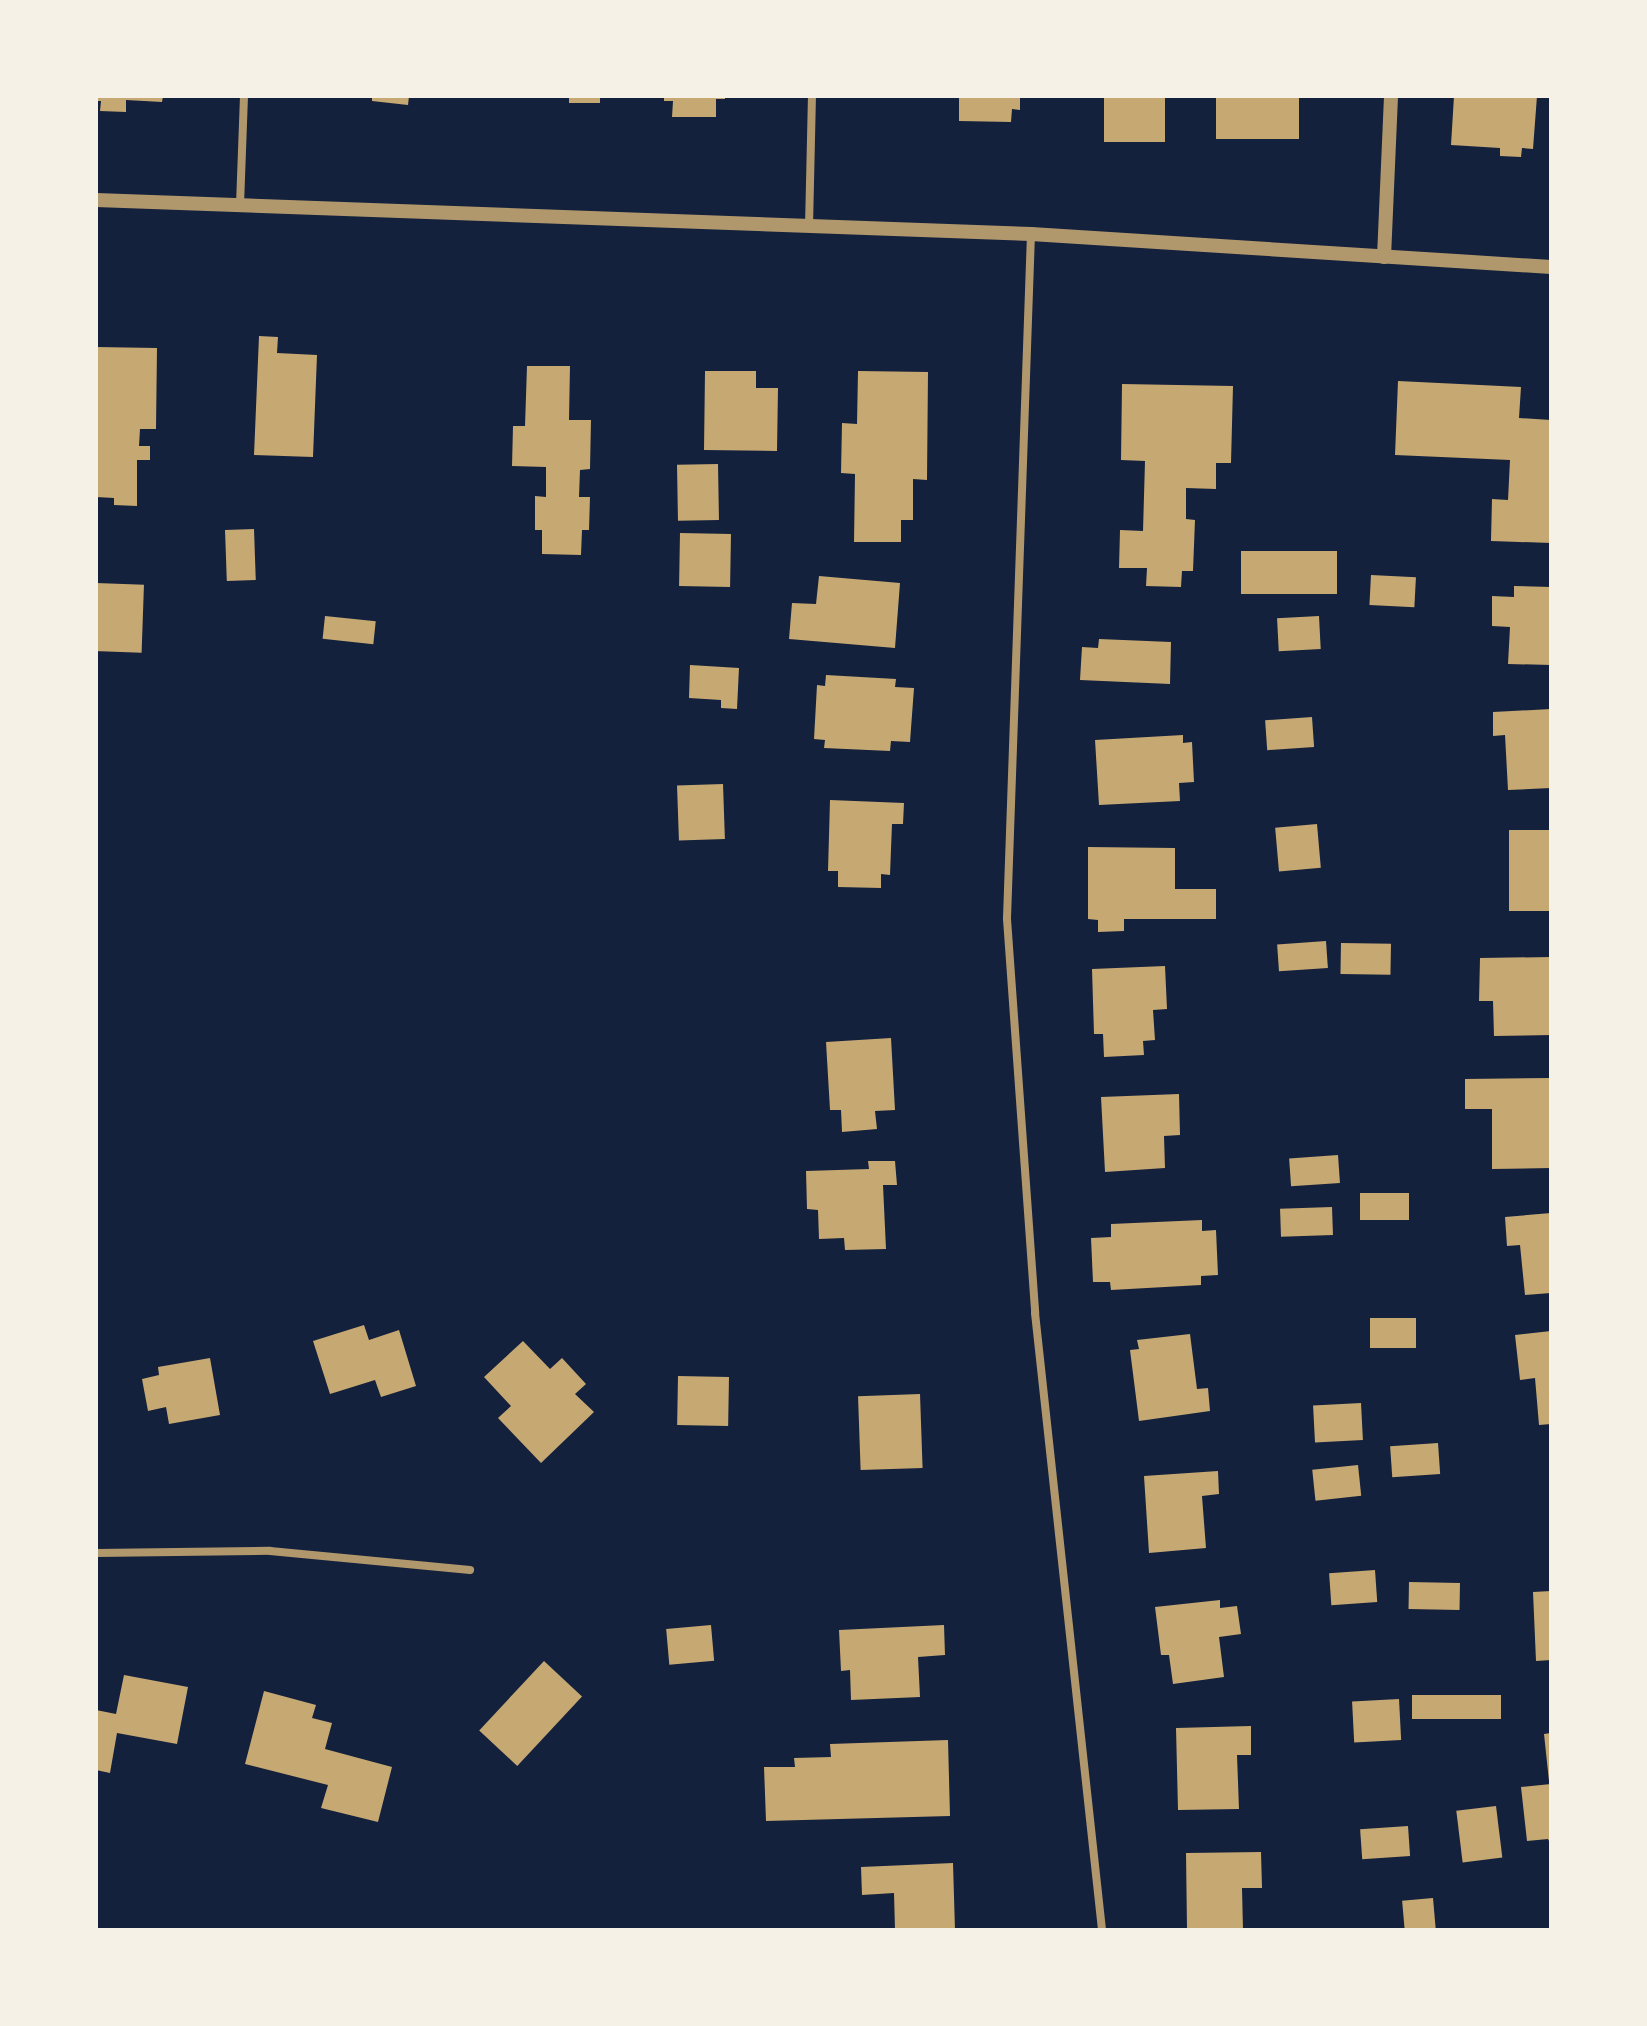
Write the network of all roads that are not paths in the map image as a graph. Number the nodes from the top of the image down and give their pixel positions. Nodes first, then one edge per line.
1 (244, 96) edge
2 (812, 96) edge
3 (1391, 96) edge
4 (96, 200) edge
5 (240, 205) junction
6 (809, 228) junction
7 (1031, 234) junction
8 (1384, 257) junction
9 (1551, 267) edge
10 (96, 1553) edge
11 (470, 1570) dead end
12 (1102, 1930) edge

1 - 5 street
2 - 6 street
3 - 8 street
4 - 5 street
5 - 6 street
6 - 7 street
7 - 8 street
7 - 12 street
8 - 9 street
10 - 11 street

